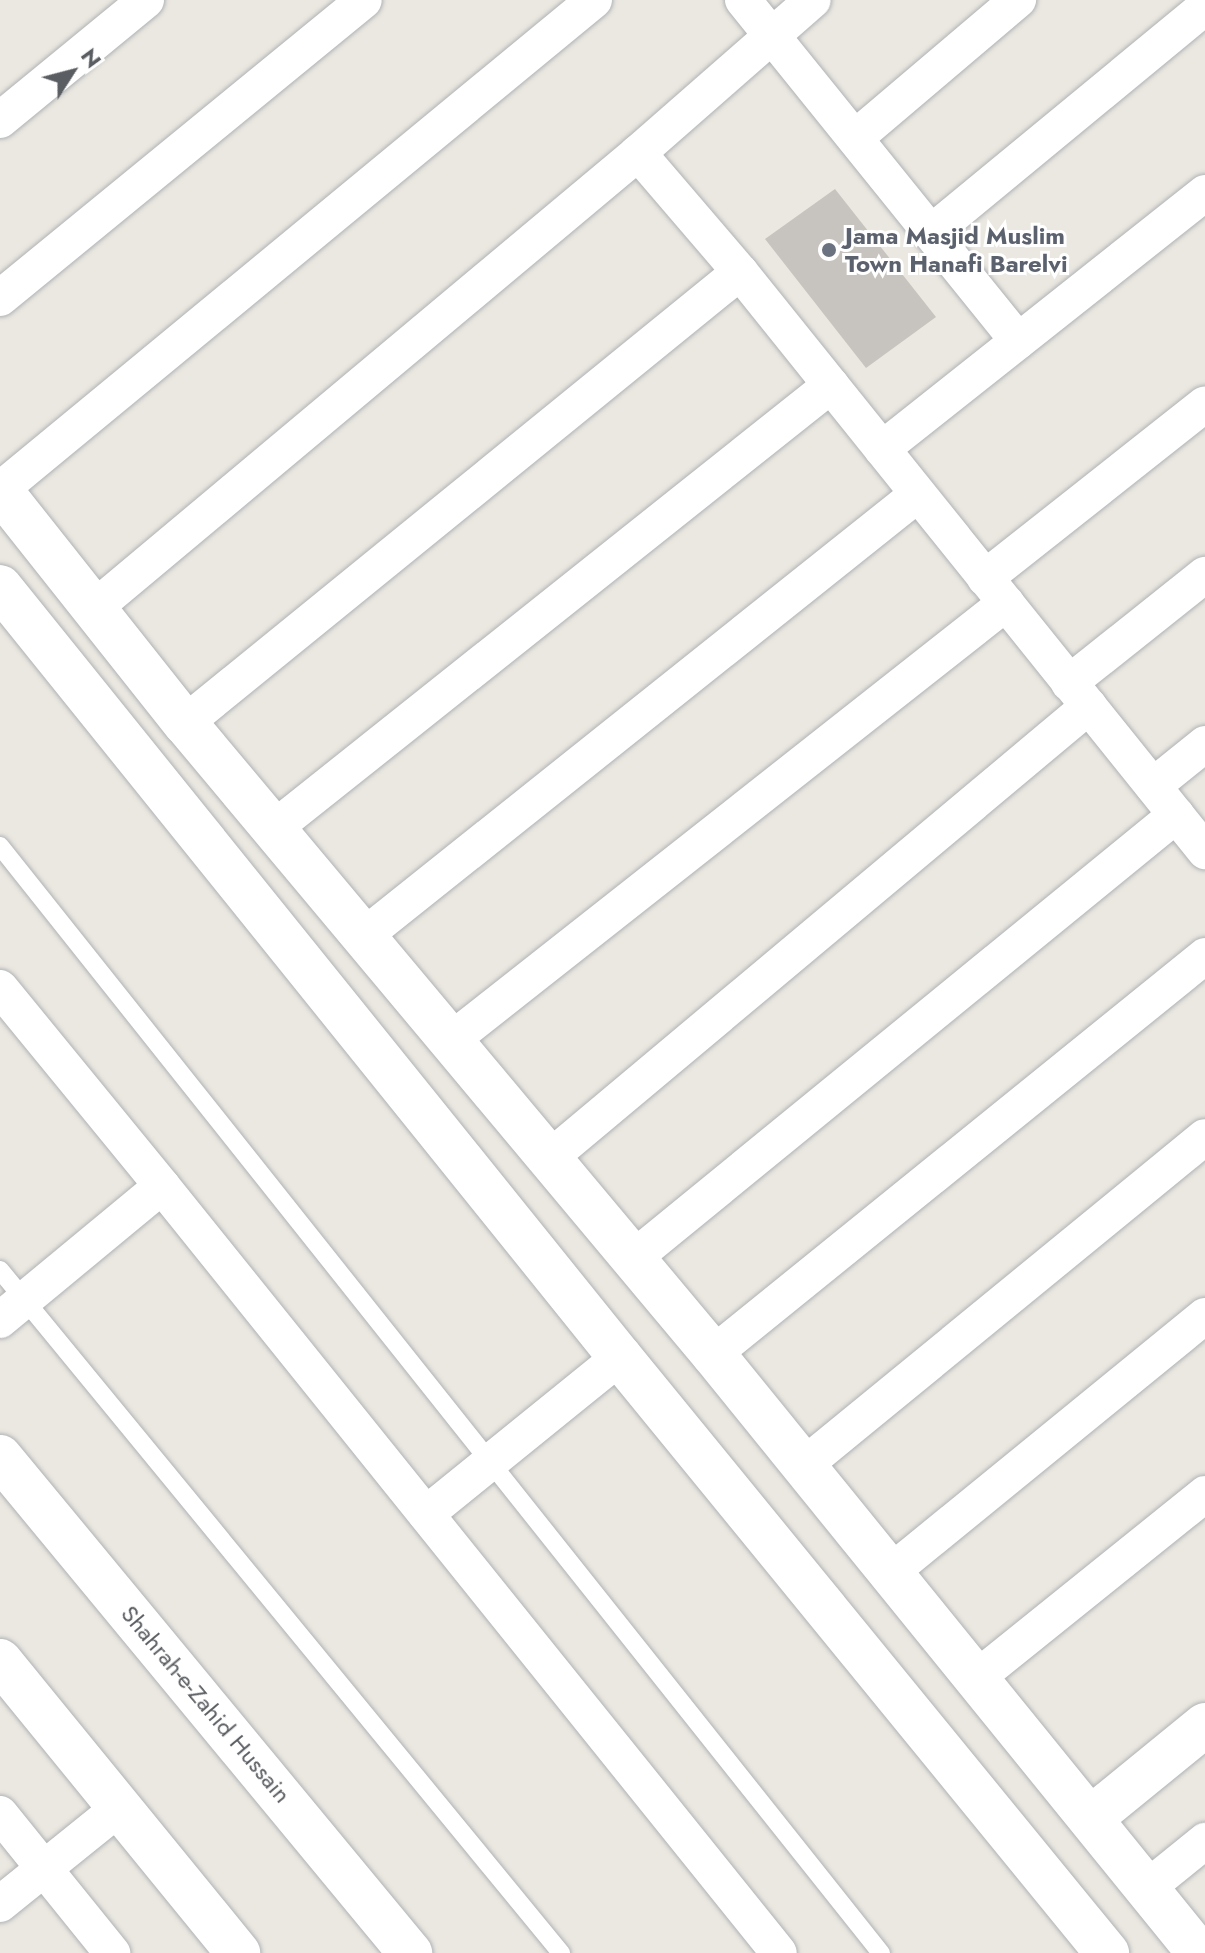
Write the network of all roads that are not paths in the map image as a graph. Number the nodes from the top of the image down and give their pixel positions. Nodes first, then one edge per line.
1 (146, 0) edge
2 (364, 0) edge
3 (594, 0) edge
4 (743, 0) edge
5 (813, 0) edge
6 (1018, 0) edge
7 (1205, 7) edge
8 (772, 34) junction
9 (0, 120) edge
10 (855, 138) junction
11 (638, 153) junction
12 (1205, 193) edge
13 (931, 233) junction
14 (740, 272) junction
15 (0, 298) edge
16 (1018, 341) junction
17 (831, 385) junction
18 (1205, 404) edge
19 (882, 449) junction
20 (0, 490) edge
21 (918, 494) junction
22 (1205, 575) edge
23 (0, 587) edge
24 (996, 590) junction
25 (93, 609) junction
26 (1079, 694) junction
27 (185, 723) junction
28 (1205, 744) edge
29 (1153, 786) junction
30 (1176, 815) junction
31 (273, 829) junction
32 (0, 846) edge
33 (1205, 851) edge
34 (365, 935) junction
35 (1205, 956) edge
36 (0, 988) edge
37 (450, 1041) junction
38 (1205, 1137) edge
39 (547, 1160) junction
40 (162, 1186) junction
41 (631, 1260) junction
42 (0, 1270) edge
43 (12, 1310) edge
44 (1205, 1316) edge
45 (713, 1354) junction
46 (620, 1357) junction
47 (0, 1457) edge
48 (492, 1460) junction
49 (803, 1466) junction
50 (1205, 1494) edge
51 (426, 1514) junction
52 (891, 1572) junction
53 (0, 1661) edge
54 (974, 1680) junction
55 (1205, 1725) edge
56 (119, 1808) junction
57 (0, 1814) edge
58 (1091, 1818) junction
59 (1205, 1841) edge
60 (45, 1868) junction
61 (1147, 1888) junction
62 (0, 1904) edge
63 (112, 1953) edge
64 (238, 1953) edge
65 (410, 1953) edge
66 (561, 1953) edge
67 (779, 1953) edge
68 (881, 1953) edge
69 (1107, 1953) edge
70 (1199, 1953) edge

1 - 9 street
2 - 15 street
3 - 20 street
4 - 8 street
5 - 8 street
6 - 10 street
7 - 13 street
8 - 10 street
8 - 11 street
10 - 13 street
11 - 14 street
11 - 25 street
12 - 16 street
13 - 16 street
14 - 17 street
14 - 27 street
16 - 19 street
17 - 19 street
17 - 31 street
18 - 24 street
19 - 21 street
20 - 25 street
21 - 24 street
21 - 34 street
22 - 26 street
23 - 46 street
24 - 26 street
24 - 37 street
25 - 27 street
26 - 29 street
26 - 39 street
27 - 31 street
28 - 29 street
29 - 30 street
30 - 33 street
30 - 41 street
31 - 34 street
32 - 48 lane
34 - 37 street
35 - 45 street
36 - 40 street
37 - 39 street
38 - 49 street
39 - 41 street
40 - 43 street
40 - 51 street
41 - 45 street
42 - 43 lane
43 - 66 lane
44 - 52 street
45 - 49 street
46 - 48 street
46 - 69 street
47 - 65 street, Shahrah-e-Zahid Hussain
48 - 51 street
48 - 68 lane
49 - 52 street
50 - 54 street
51 - 67 street
52 - 54 street
53 - 56 street
54 - 58 street
55 - 58 street
56 - 60 street
56 - 64 street
57 - 60 street
58 - 61 street
59 - 61 street
60 - 62 street
60 - 63 street
61 - 70 street

